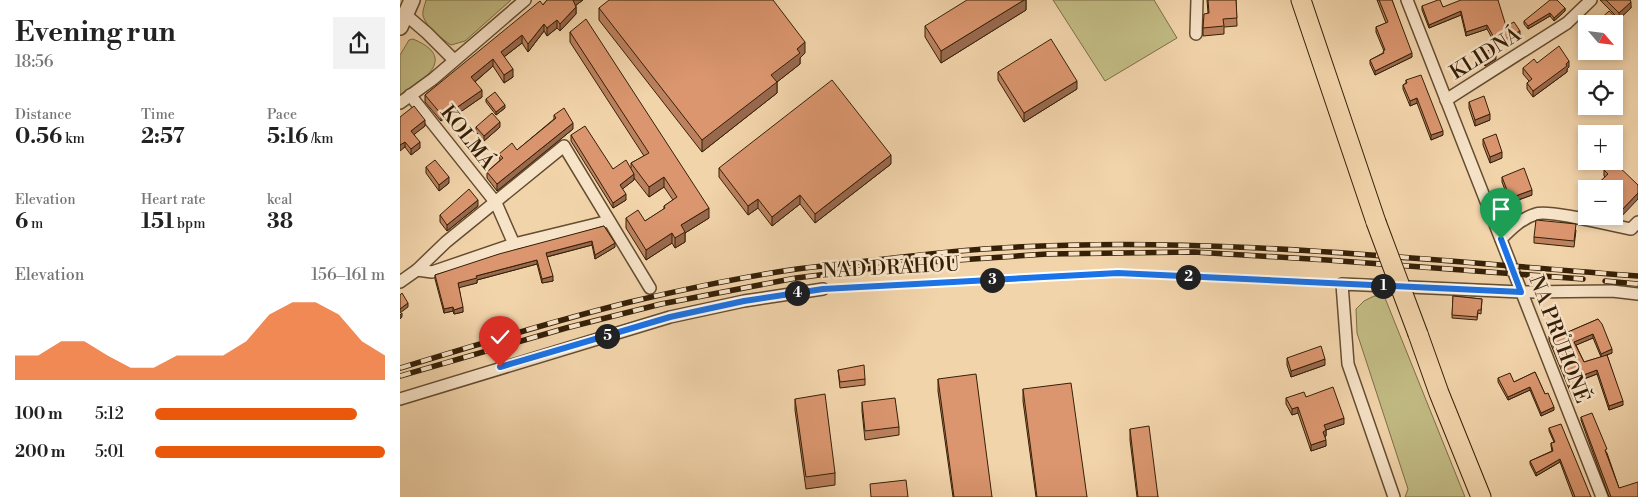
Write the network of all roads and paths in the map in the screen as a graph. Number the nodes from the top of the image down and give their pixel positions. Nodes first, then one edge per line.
1 (412, 0) edge
2 (525, 0) edge
3 (1197, 0) edge
4 (1301, 0) edge
5 (1407, 0) edge
6 (1590, 0) edge
7 (403, 21) edge
8 (1196, 34) dead end
9 (454, 60) junction
10 (410, 95) junction
11 (1446, 100) junction
12 (400, 103) edge
13 (496, 203) junction
14 (609, 221) junction
15 (1638, 222) edge
16 (1501, 239) junction
17 (514, 244) junction
18 (417, 270) junction
19 (400, 282) edge
20 (1342, 284) junction
21 (650, 288) dead end
22 (823, 289) joint
23 (1521, 292) junction
24 (1638, 294) edge
25 (400, 399) edge
26 (1394, 497) edge
27 (1481, 497) edge
28 (1602, 497) edge

1 - 7 street
2 - 9 street
3 - 8 street
4 - 27 main road, bridge
5 - 11 street, NA PRŮHONĚ
6 - 11 street, KLIDNÁ
7 - 9 street
9 - 10 street
10 - 12 street
10 - 13 street, KOLMÁ
11 - 16 street, NA PRŮHONĚ
13 - 14 street
13 - 17 street, KOLMÁ
13 - 18 street
14 - 17 street
14 - 21 street
15 - 16 street
16 - 23 street, NA PRŮHONĚ
17 - 18 street
18 - 19 street
20 - 22 lane, NAD DRAHOU
20 - 23 street, NAD DRAHOU
20 - 26 street
22 - 25 street, NAD DRAHOU
23 - 24 street, NAD DRAHOU
23 - 28 street, NA PRŮHONĚ

